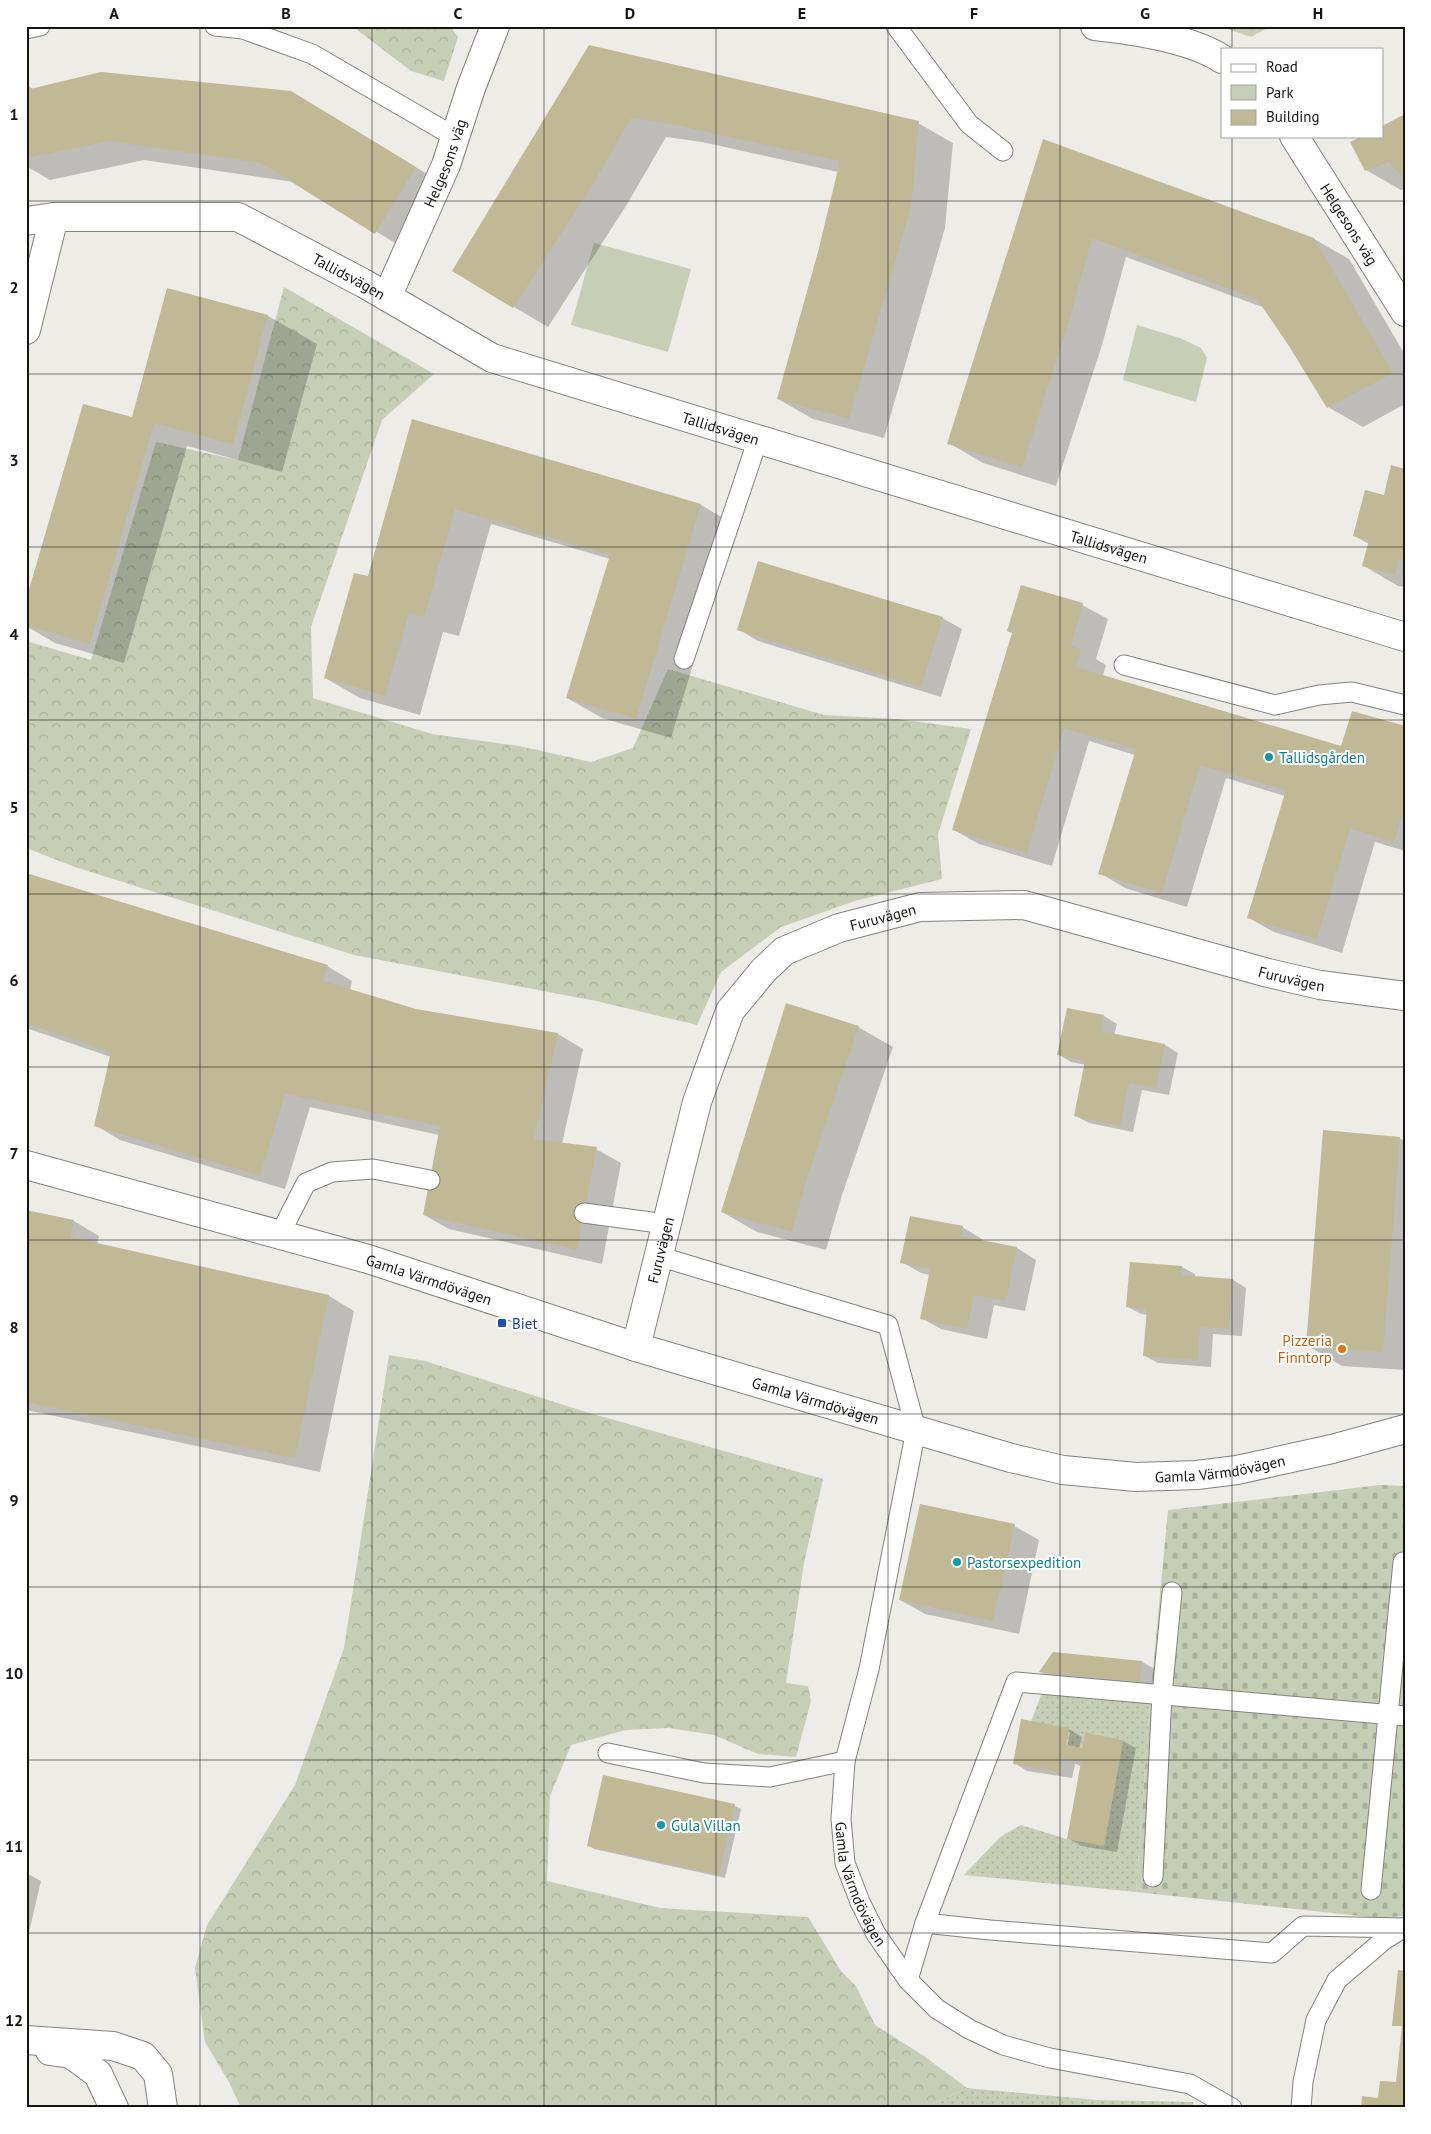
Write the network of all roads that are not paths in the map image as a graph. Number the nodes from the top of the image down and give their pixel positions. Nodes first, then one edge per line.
1 (40, 26) edge
2 (216, 26) edge
3 (495, 26) edge
4 (896, 26) edge
5 (1095, 26) edge
6 (26, 29) edge
7 (1221, 58) edge
8 (455, 137) junction
9 (1295, 138) edge
10 (1003, 151) dead end
11 (54, 217) junction
12 (26, 222) edge
13 (387, 297) junction
14 (1405, 312) edge
15 (26, 330) edge
16 (758, 439) junction
17 (1405, 637) edge
18 (684, 659) dead end
19 (1124, 665) dead end
20 (1405, 705) edge
21 (1405, 996) edge
22 (26, 1165) edge
23 (430, 1180) dead end
24 (584, 1213) dead end
25 (666, 1224) junction
26 (280, 1234) junction
27 (658, 1256) junction
28 (636, 1346) junction
29 (1405, 1429) edge
30 (916, 1430) junction
31 (1403, 1562) dead end
32 (1172, 1592) dead end
33 (1162, 1694) junction
34 (1396, 1715) edge
35 (608, 1753) dead end
36 (845, 1761) junction
37 (1152, 1877) dead end
38 (1371, 1890) dead end
39 (925, 1923) junction
40 (1404, 1928) edge
41 (908, 1980) junction
42 (26, 2040) edge
43 (26, 2048) edge
44 (114, 2108) edge
45 (163, 2108) edge
46 (1232, 2108) edge
47 (1301, 2108) edge

1 - 6 lane
2 - 8 lane
3 - 8 street, Helgesons väg
4 - 10 lane
5 - 7 street
8 - 13 street, Helgesons väg
9 - 14 street, Helgesons väg
11 - 12 street, Tallidsvägen
11 - 13 street, Tallidsvägen
11 - 15 street
13 - 16 street, Tallidsvägen
16 - 17 street, Tallidsvägen
16 - 18 lane
19 - 20 lane
21 - 25 street, Furuvägen
22 - 26 street, Gamla Värmdövägen
23 - 26 lane
24 - 25 lane
25 - 27 street, Furuvägen
26 - 28 street, Gamla Värmdövägen
27 - 28 street, Furuvägen
27 - 30 lane
28 - 30 street, Gamla Värmdövägen
29 - 30 street, Gamla Värmdövägen
30 - 36 lane, Gamla Värmdövägen
31 - 34 lane
32 - 33 lane
33 - 34 lane
33 - 37 lane
33 - 39 lane
34 - 38 lane
35 - 36 lane
36 - 41 lane, Gamla Värmdövägen
39 - 40 lane
39 - 41 lane
40 - 47 lane
41 - 46 lane, Gamla Värmdövägen
42 - 45 street
43 - 44 street

